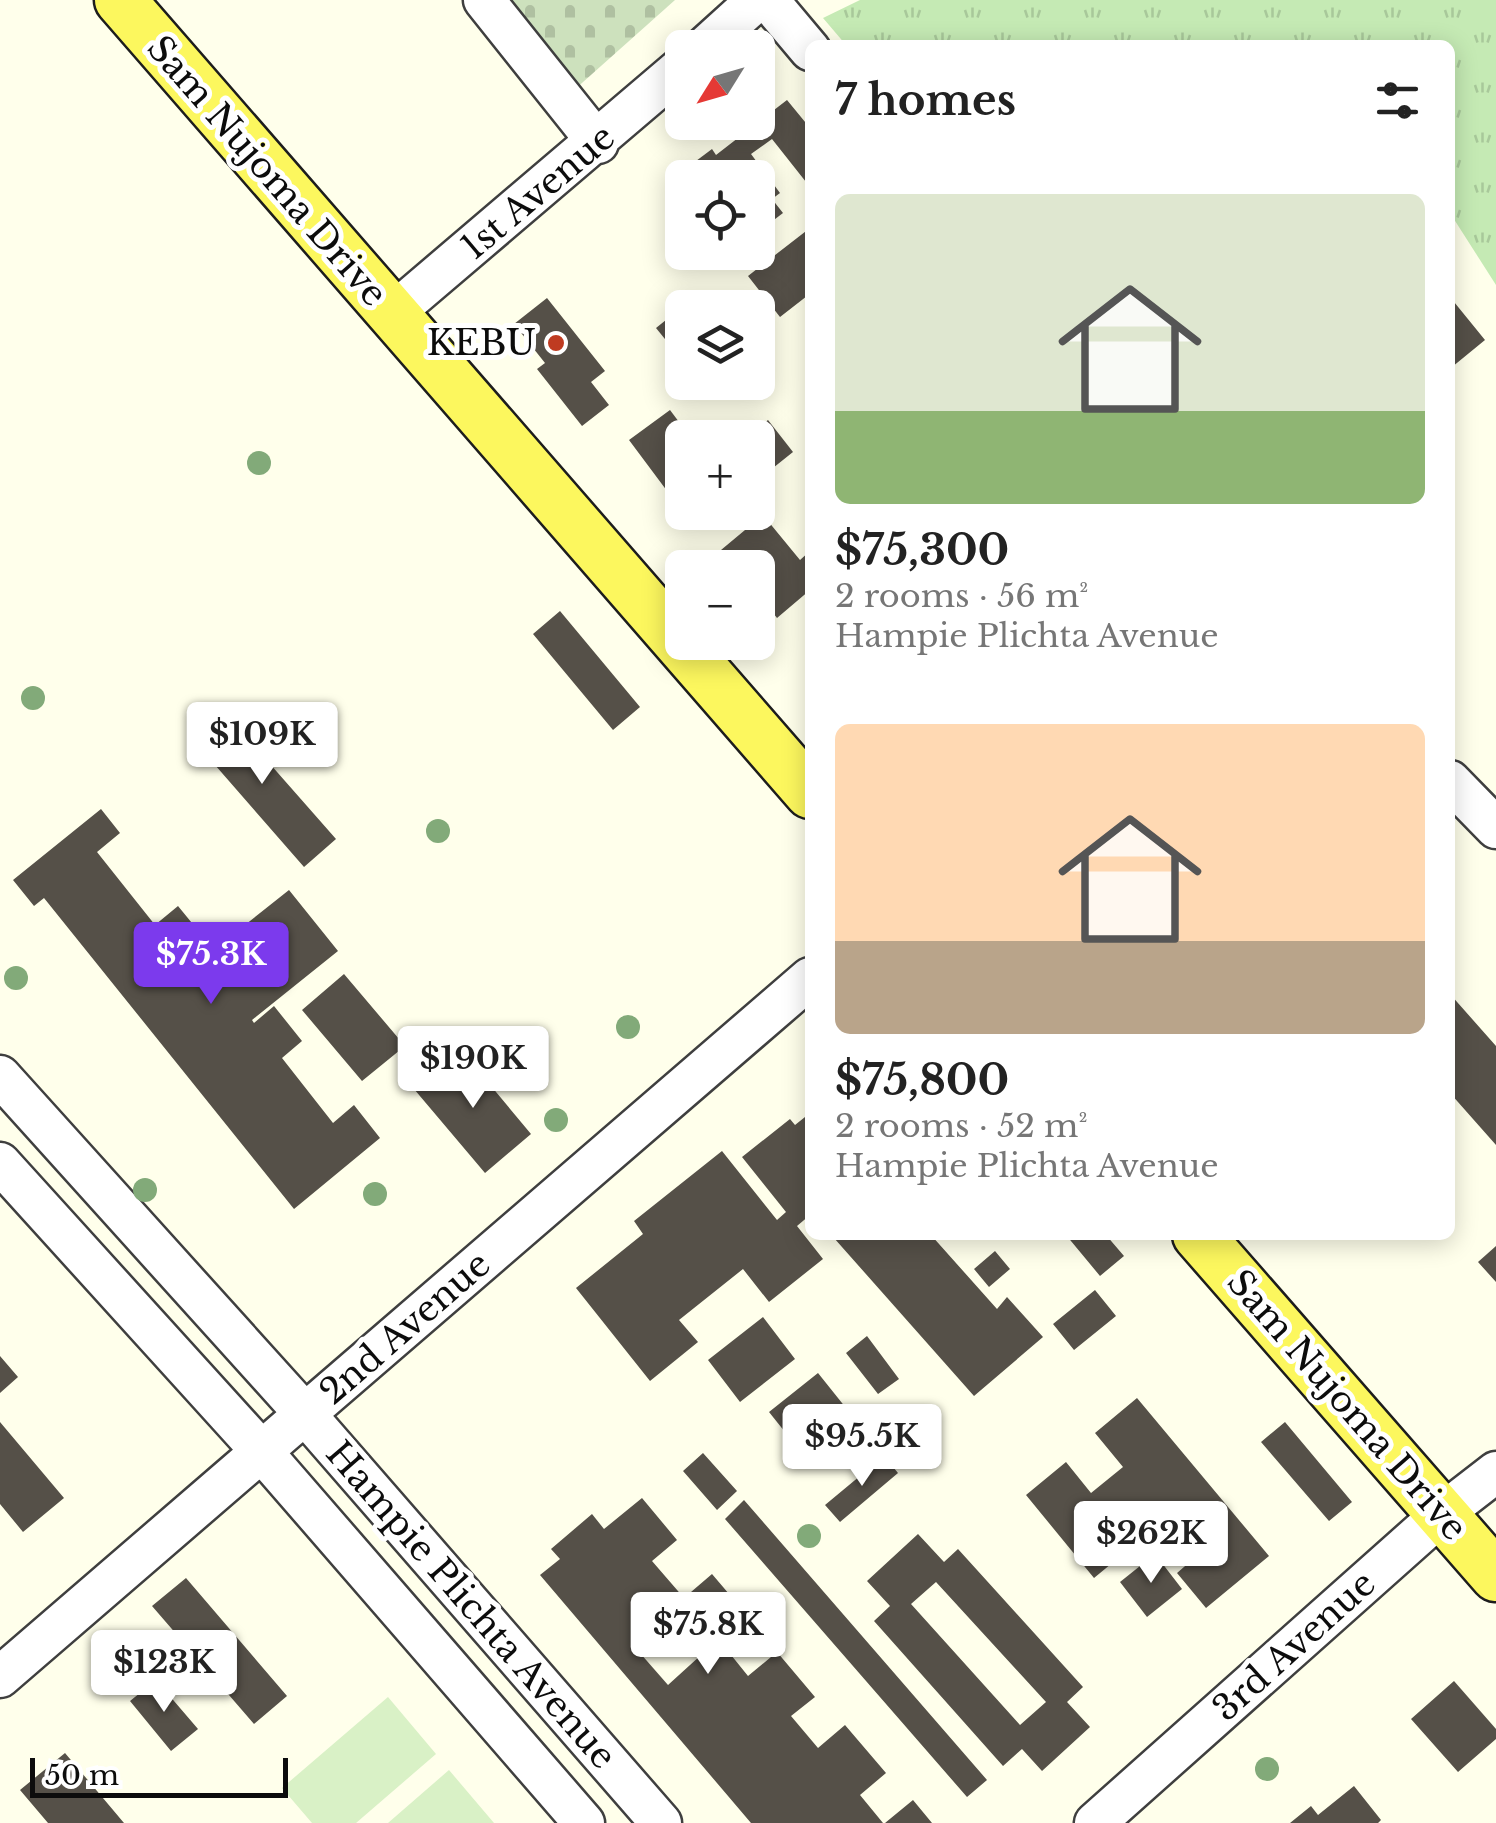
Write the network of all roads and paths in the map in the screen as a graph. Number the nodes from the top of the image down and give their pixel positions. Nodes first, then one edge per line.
1 (120, 0) edge
2 (484, 0) edge
3 (757, 0) edge
4 (768, 0) edge
5 (724, 30) edge
6 (805, 44) edge
7 (665, 82) edge
8 (598, 143) junction
9 (391, 315) junction
10 (1455, 786) edge
11 (805, 787) edge
12 (1496, 828) edge
13 (805, 982) edge
14 (0, 1076) edge
15 (0, 1163) edge
16 (1202, 1240) edge
17 (305, 1414) junction
18 (263, 1452) junction
19 (1496, 1472) edge
20 (1442, 1513) junction
21 (1496, 1576) edge
22 (0, 1677) edge
23 (584, 1823) edge
24 (661, 1823) edge
25 (1096, 1823) edge

1 - 9 main road, Sam Nujoma Drive
2 - 8 street
3 - 5 street
4 - 6 street
7 - 8 street, 1st Avenue
8 - 9 street, 1st Avenue
9 - 11 main road, Sam Nujoma Drive
10 - 12 street
13 - 17 street, 2nd Avenue
14 - 17 street, Hampie Plichta Avenue
15 - 18 street, Hampie Plichta Avenue
16 - 20 main road, Sam Nujoma Drive
17 - 18 street, 2nd Avenue
17 - 24 street, Hampie Plichta Avenue
18 - 22 street, 2nd Avenue
18 - 23 street, Hampie Plichta Avenue
19 - 20 street, 3rd Avenue
20 - 21 main road, Sam Nujoma Drive
20 - 25 street, 3rd Avenue

